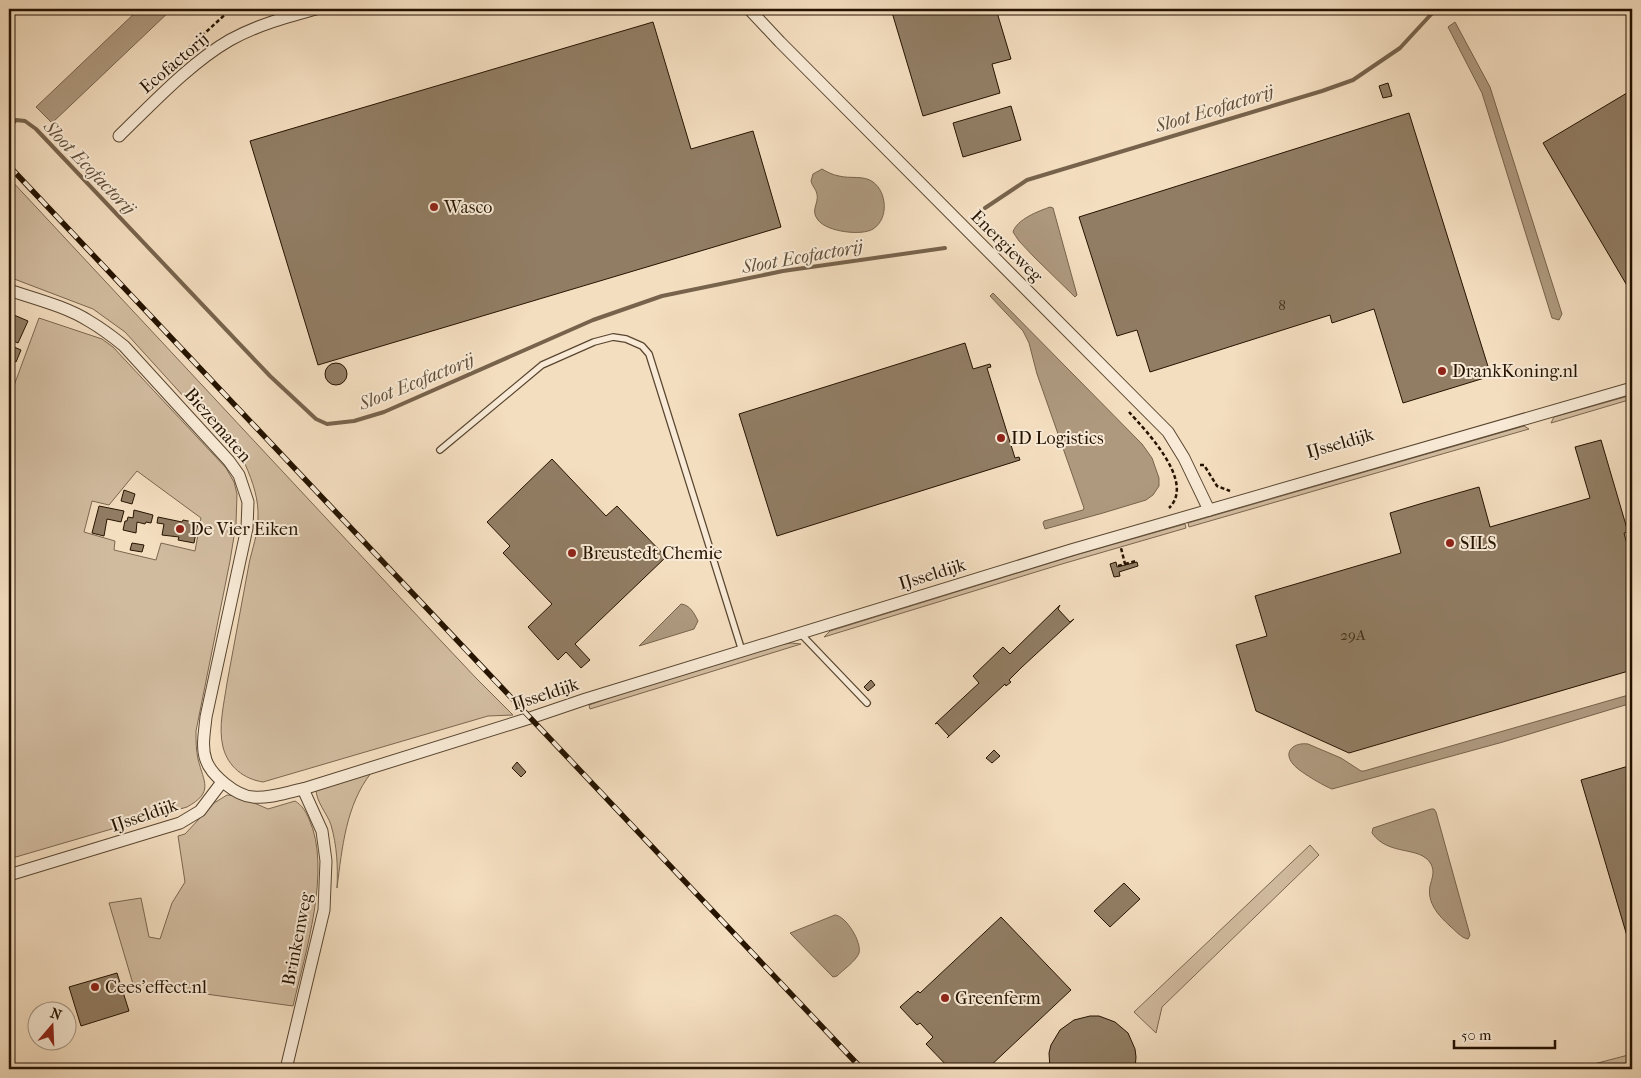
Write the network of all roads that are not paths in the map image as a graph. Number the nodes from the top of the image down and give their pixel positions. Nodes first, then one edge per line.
1 (316, 9) edge
2 (749, 9) edge
3 (753, 9) edge
4 (760, 21) junction
5 (119, 136) dead end
6 (9, 290) edge
7 (1632, 388) edge
8 (440, 450) dead end
9 (1209, 510) junction
10 (800, 633) junction
11 (742, 650) junction
12 (867, 703) dead end
13 (222, 782) junction
14 (303, 789) junction
15 (9, 875) edge
16 (286, 1069) edge

1 - 5 street, Ecofactorij
2 - 4 street, Energieweg
3 - 4 street, Energieweg
4 - 9 street, Energieweg
6 - 13 street, Biezematen
7 - 9 street, IJsseldijk
8 - 11 lane
9 - 10 street, IJsseldijk
10 - 11 street, IJsseldijk
10 - 12 lane
11 - 14 street, IJsseldijk
13 - 14 street, IJsseldijk
13 - 15 street, IJsseldijk
14 - 16 street, Brinkenweg

